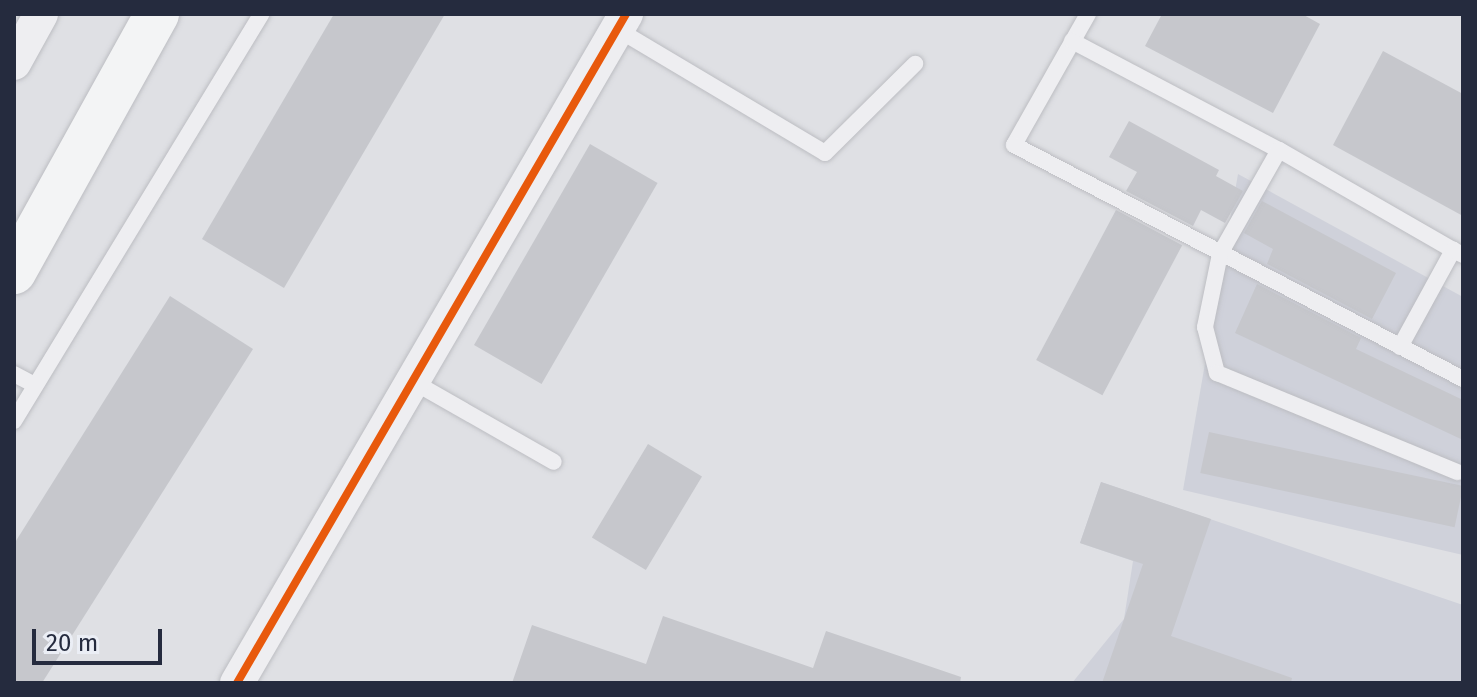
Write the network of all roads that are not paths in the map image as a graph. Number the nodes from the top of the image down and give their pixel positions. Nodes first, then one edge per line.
1 (41, 14) edge
2 (157, 14) edge
3 (261, 14) edge
4 (1088, 14) edge
5 (622, 22) edge
6 (1072, 41) junction
7 (14, 63) edge
8 (915, 64) dead end
9 (1279, 150) junction
10 (1458, 252) edge
11 (1220, 254) junction
12 (14, 272) edge
13 (1400, 347) junction
14 (14, 374) edge
15 (1463, 379) edge
16 (412, 381) junction
17 (35, 385) junction
18 (14, 421) edge
19 (554, 462) dead end
20 (1457, 472) dead end
21 (237, 683) edge

1 - 7 street
2 - 12 main road
3 - 17 lane
4 - 6 lane
5 - 8 lane
5 - 16 street
6 - 9 lane
6 - 11 lane
9 - 10 lane
9 - 11 lane
10 - 13 lane
11 - 13 lane
11 - 20 lane
13 - 15 lane
14 - 17 lane
16 - 19 lane
16 - 21 street
17 - 18 lane

